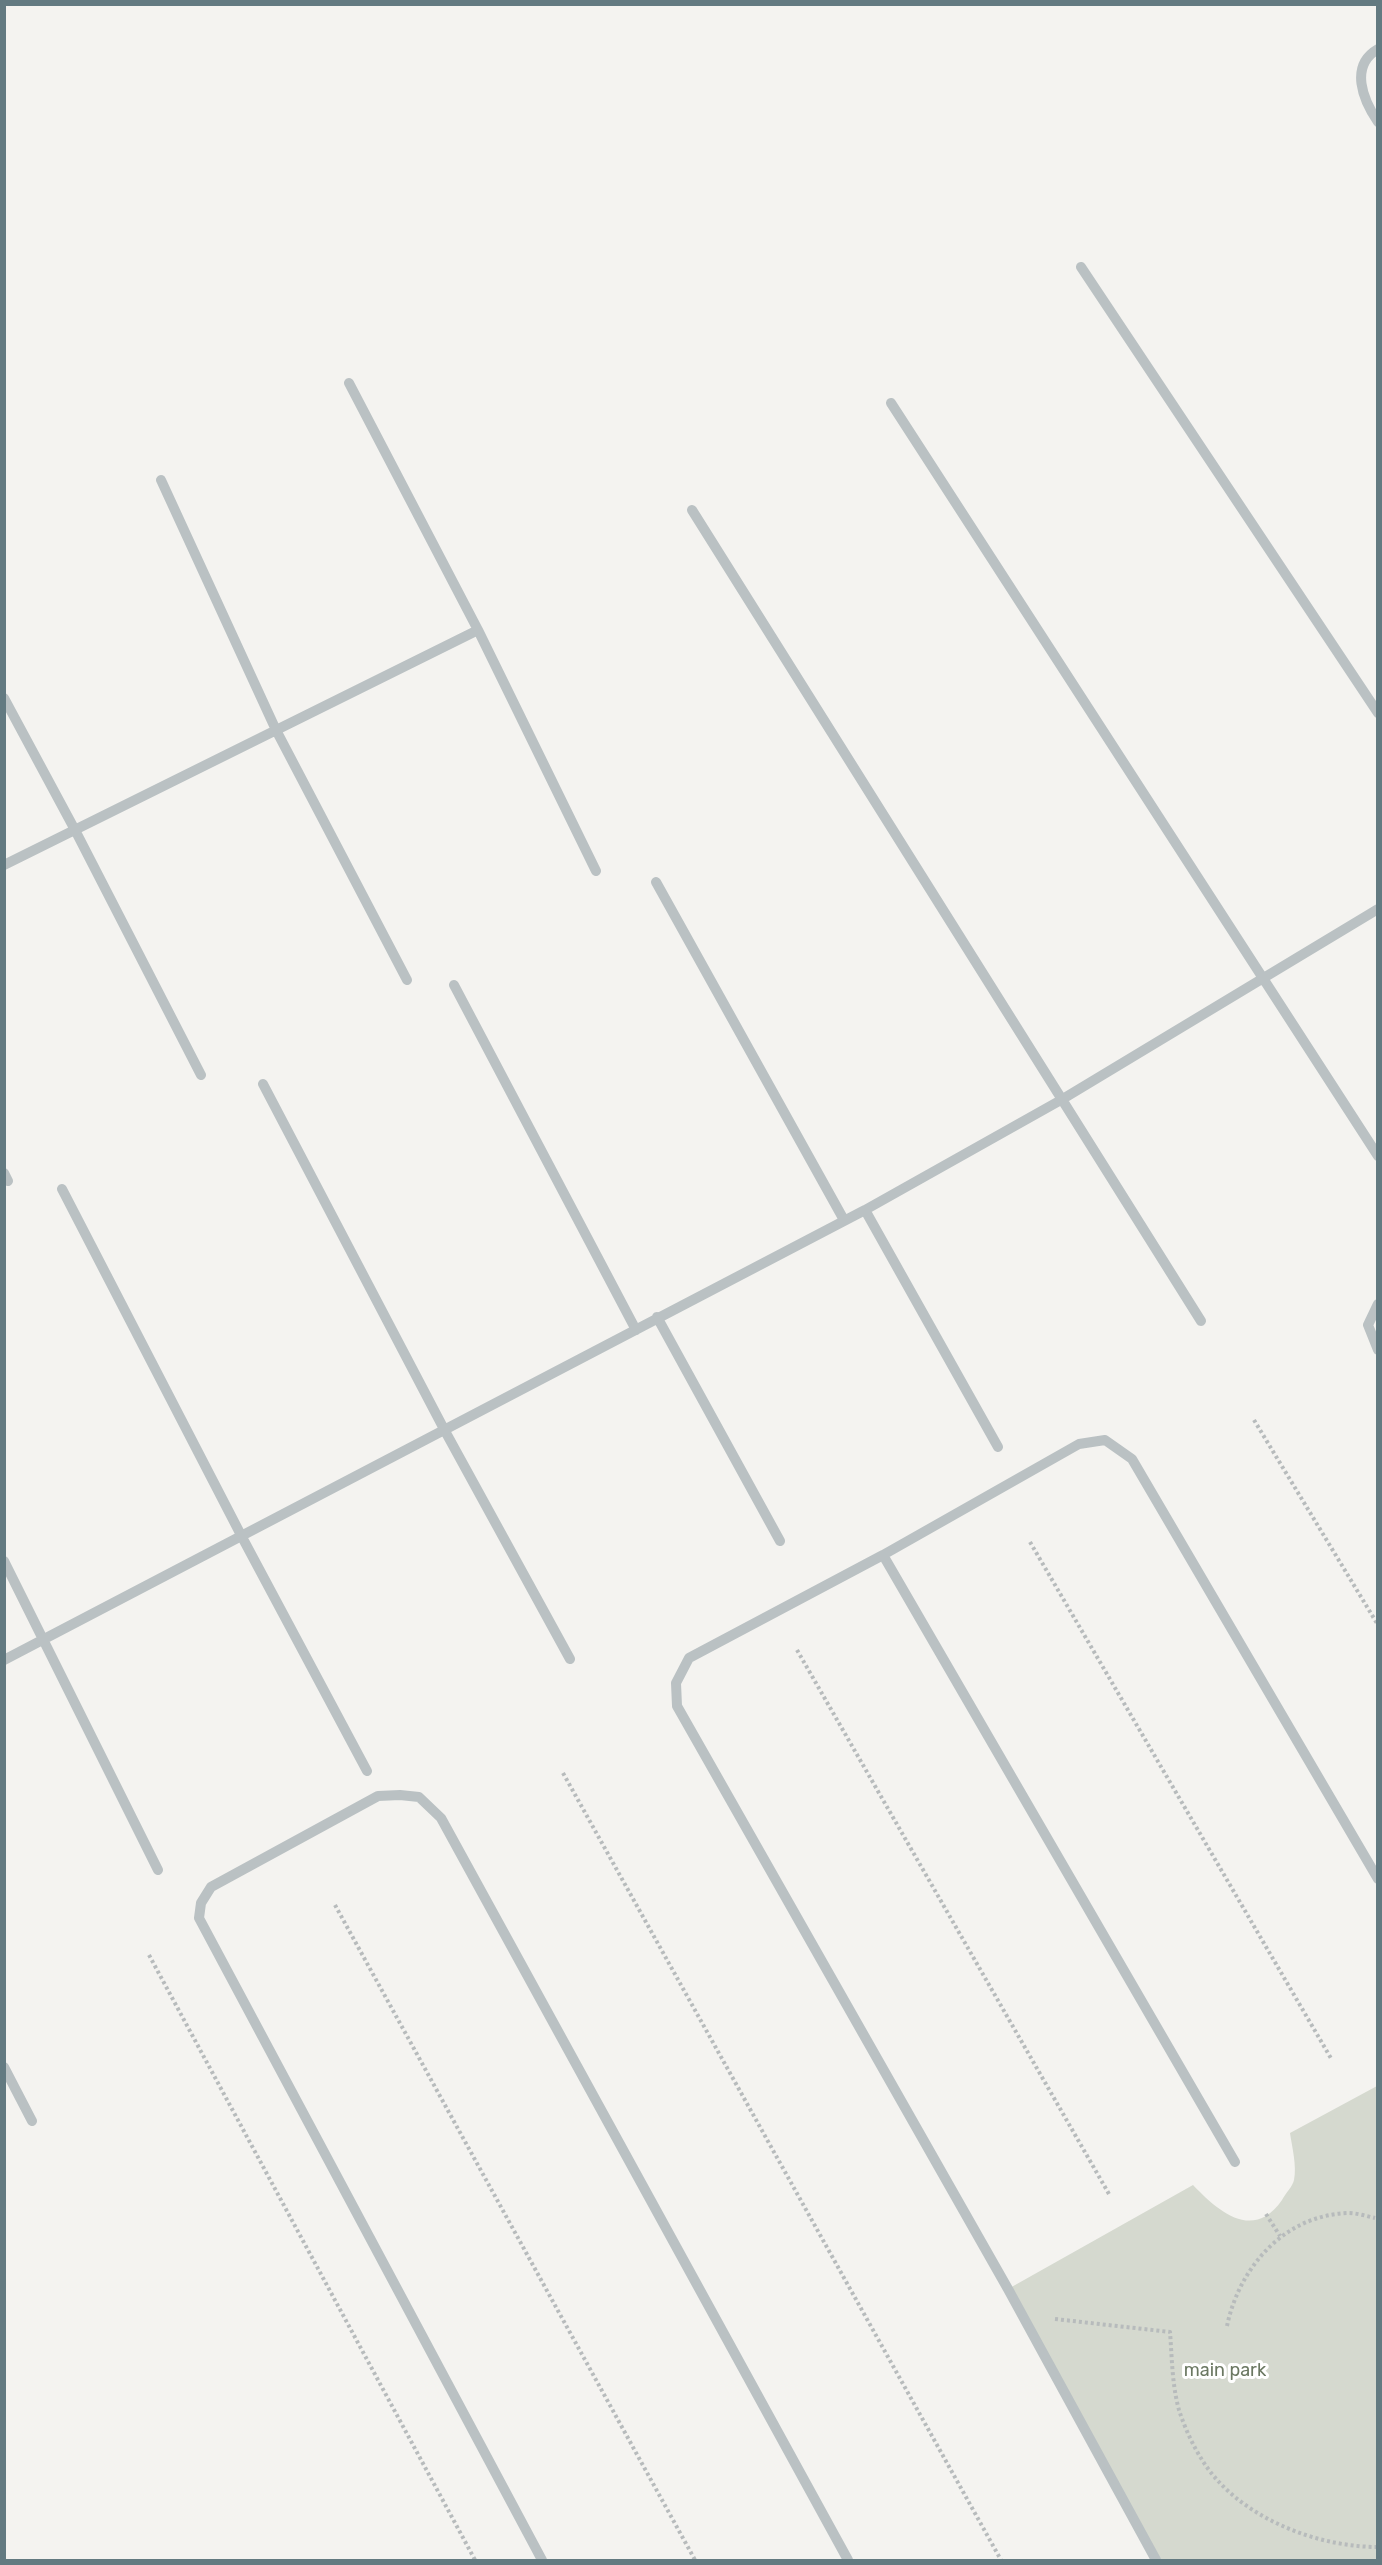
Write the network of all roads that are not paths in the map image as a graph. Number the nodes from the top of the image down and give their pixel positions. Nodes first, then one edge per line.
1 (1377, 49) edge
2 (1377, 122) edge
3 (1081, 267) dead end
4 (349, 383) dead end
5 (891, 403) dead end
6 (160, 480) dead end
7 (692, 510) dead end
8 (478, 630) junction
9 (4, 699) edge
10 (1377, 713) edge
11 (276, 730) junction
12 (75, 830) junction
13 (4, 864) edge
14 (596, 871) dead end
15 (656, 882) dead end
16 (1377, 909) edge
17 (1262, 978) junction
18 (407, 980) dead end
19 (454, 985) dead end
20 (201, 1075) dead end
21 (263, 1084) dead end
22 (1061, 1100) junction
23 (1377, 1156) edge
24 (62, 1189) dead end
25 (865, 1210) junction
26 (844, 1220) junction
27 (1377, 1304) edge
28 (657, 1317) junction
29 (1202, 1321) dead end
30 (636, 1330) junction
31 (1377, 1350) edge
32 (445, 1431) junction
33 (998, 1447) dead end
34 (242, 1537) junction
35 (780, 1541) dead end
36 (883, 1555) junction
37 (4, 1561) edge
38 (44, 1640) junction
39 (570, 1659) dead end
40 (4, 1660) edge
41 (367, 1771) dead end
42 (158, 1870) dead end
43 (1377, 1879) edge
44 (4, 2067) edge
45 (32, 2121) dead end
46 (1234, 2162) dead end
47 (542, 2560) edge
48 (848, 2560) edge
49 (1156, 2560) edge

1 - 2 street
3 - 10 street
4 - 8 street
5 - 17 street
6 - 11 street
7 - 22 street
8 - 11 street
8 - 14 street
9 - 12 street
11 - 12 street
11 - 18 street
12 - 13 street
12 - 20 street
15 - 26 street
16 - 17 street
17 - 22 street
17 - 23 street
19 - 30 street
21 - 32 street
22 - 25 street
22 - 29 street
24 - 34 street
25 - 26 street
25 - 33 street
26 - 28 street
27 - 31 street
28 - 30 street
28 - 35 street
30 - 32 street
32 - 34 street
32 - 39 street
34 - 38 street
34 - 41 street
36 - 43 street
36 - 46 street
36 - 49 street
37 - 38 street
38 - 40 street
38 - 42 street
44 - 45 street
47 - 48 street

